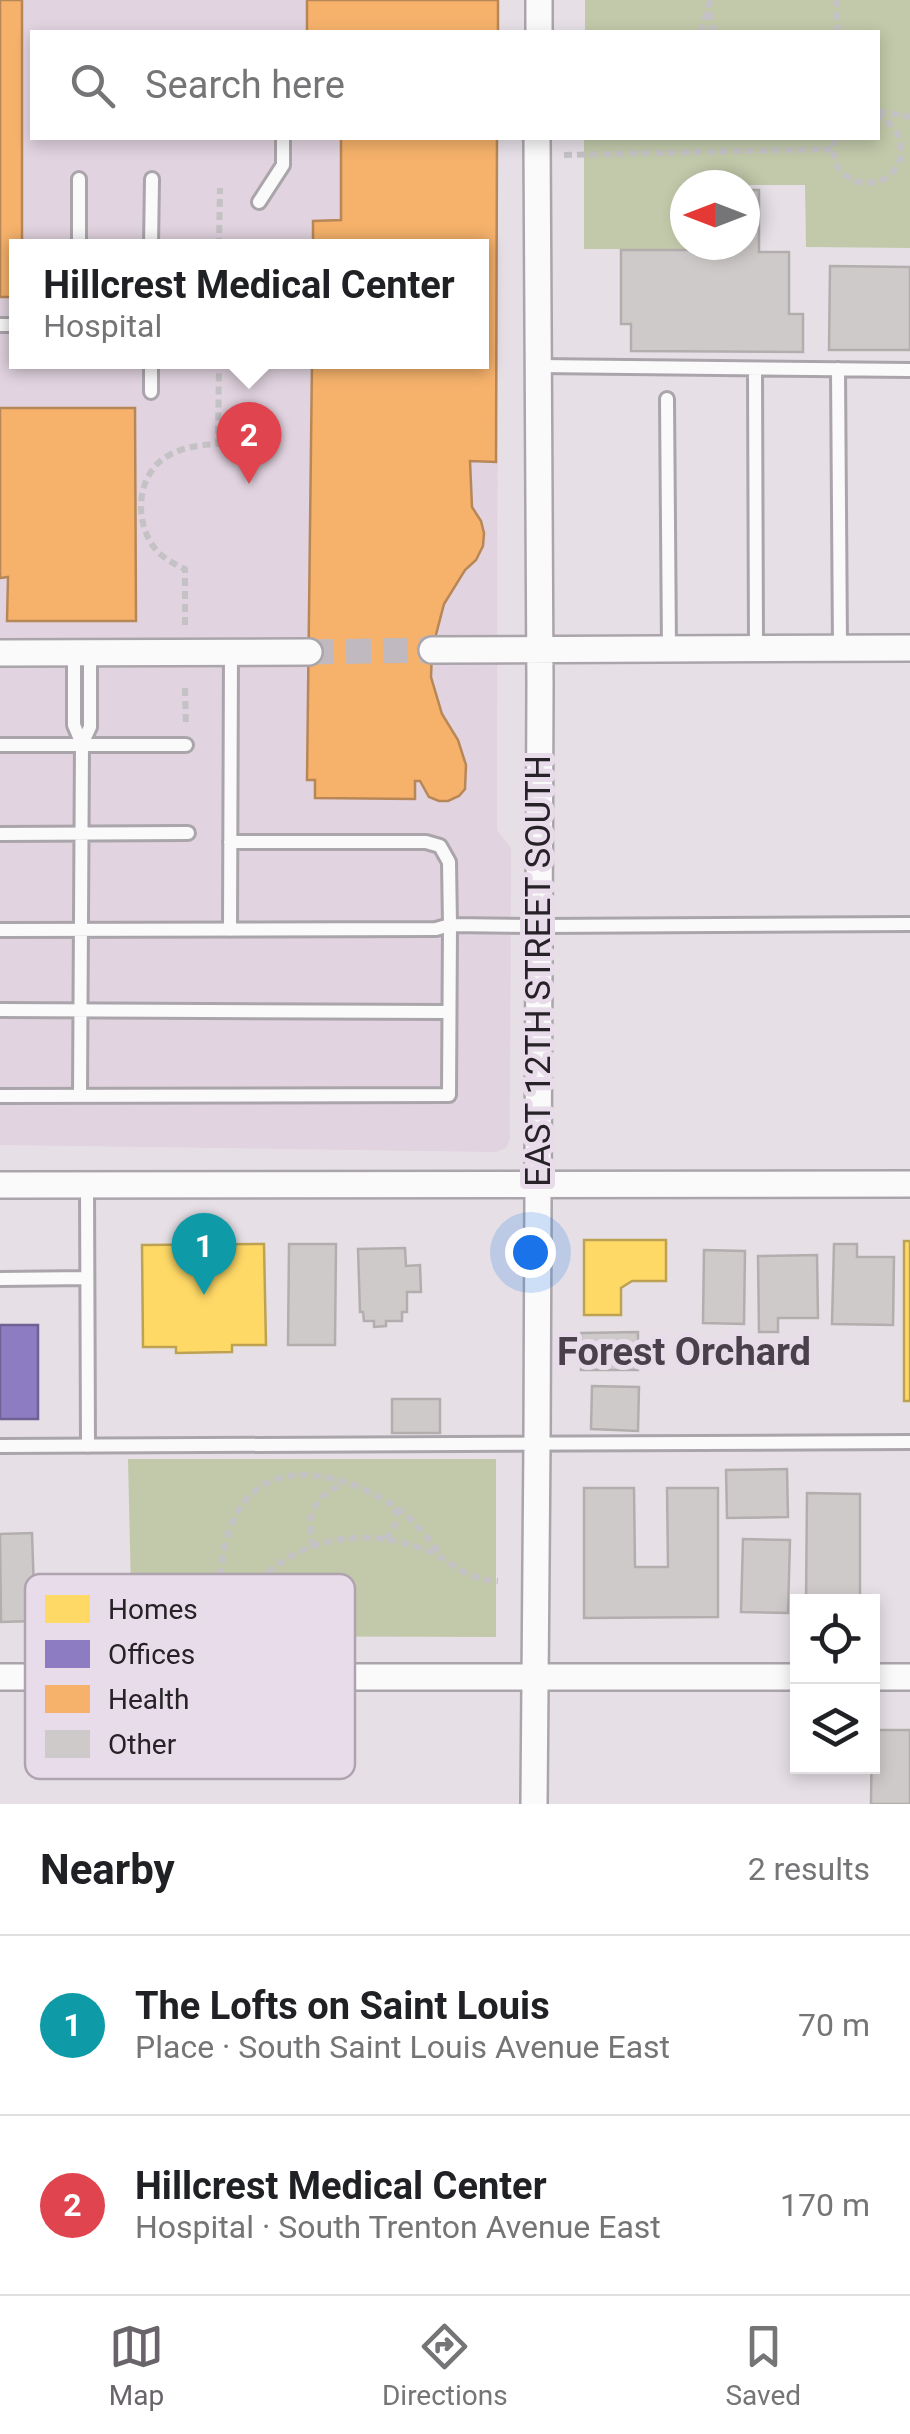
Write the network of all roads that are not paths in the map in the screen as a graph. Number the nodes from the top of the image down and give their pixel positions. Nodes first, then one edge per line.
1 (539, 0) edge
2 (539, 30) edge
3 (282, 140) edge
4 (537, 147) edge
5 (152, 179) dead end
6 (80, 180) dead end
7 (259, 202) dead end
8 (79, 239) edge
9 (151, 239) edge
10 (538, 366) junction
11 (756, 368) junction
12 (151, 369) edge
13 (838, 370) junction
14 (910, 370) edge
15 (150, 392) dead end
16 (667, 400) dead end
17 (669, 648) junction
18 (756, 648) junction
19 (840, 648) junction
20 (910, 648) edge
21 (540, 649) junction
22 (432, 650) tunnel mouth
23 (231, 651) junction
24 (310, 652) tunnel mouth
25 (0, 653) edge
26 (82, 653) junction
27 (82, 744) junction
28 (0, 745) edge
29 (186, 745) road end
30 (0, 834) edge
31 (82, 834) junction
32 (188, 834) dead end
33 (230, 842) junction
34 (910, 924) edge
35 (450, 925) junction
36 (538, 926) junction
37 (0, 930) edge
38 (81, 930) junction
39 (230, 930) junction
40 (0, 1010) edge
41 (80, 1010) junction
42 (449, 1012) junction
43 (0, 1096) edge
44 (80, 1096) junction
45 (537, 1183) junction
46 (87, 1184) junction
47 (910, 1184) edge
48 (0, 1185) edge
49 (87, 1278) junction
50 (0, 1279) edge
51 (910, 1442) edge
52 (538, 1444) junction
53 (0, 1446) edge
54 (88, 1446) junction
55 (355, 1677) edge
56 (535, 1677) junction
57 (790, 1677) edge
58 (880, 1677) edge
59 (910, 1677) edge
60 (534, 1804) edge

1 - 2 street
3 - 7 lane
4 - 10 street, EAST 12TH STREET SOUTH
5 - 9 lane
6 - 8 lane
10 - 11 lane
10 - 21 street, EAST 12TH STREET SOUTH
11 - 13 lane
11 - 18 lane
12 - 15 lane
13 - 14 lane
13 - 19 lane
16 - 17 lane
17 - 18 street
17 - 21 street
18 - 19 street
19 - 20 street
21 - 22 street
21 - 36 street, EAST 12TH STREET SOUTH
23 - 24 street
23 - 26 street
23 - 33 lane
25 - 26 street
26 - 27 lane
27 - 28 lane
27 - 29 lane
27 - 31 lane
30 - 31 lane
31 - 32 lane
31 - 38 lane
33 - 35 lane
33 - 39 lane
34 - 36 lane
35 - 36 lane
35 - 39 lane
35 - 42 lane
36 - 45 street, EAST 12TH STREET SOUTH
37 - 38 lane
38 - 39 lane
38 - 41 lane
40 - 41 lane
41 - 42 lane
41 - 44 lane
42 - 44 lane
43 - 44 lane
45 - 46 street
45 - 47 street
45 - 52 street, EAST 12TH STREET SOUTH
46 - 48 street
46 - 49 lane
49 - 50 lane
49 - 54 lane
51 - 52 lane
52 - 54 lane
52 - 56 street, EAST 12TH STREET SOUTH
53 - 54 lane
55 - 56 street
56 - 57 street
56 - 60 street, EAST 12TH STREET SOUTH
58 - 59 street

